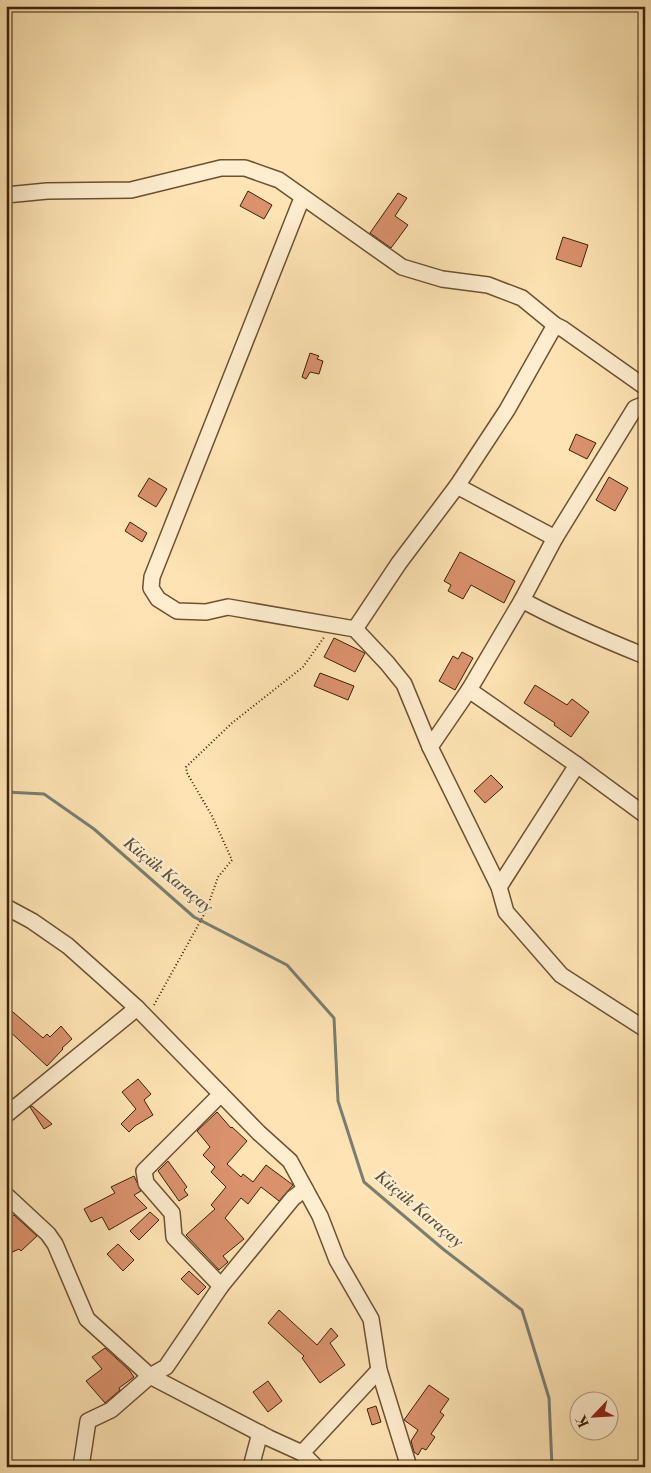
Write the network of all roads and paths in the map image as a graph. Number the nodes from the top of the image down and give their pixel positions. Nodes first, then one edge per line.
1 (6, 195) edge
2 (302, 198) junction
3 (555, 325) junction
4 (645, 388) edge
5 (645, 404) edge
6 (457, 486) junction
7 (555, 538) junction
8 (522, 600) junction
9 (328, 624) junction
10 (355, 629) junction
11 (645, 656) edge
12 (469, 690) junction
13 (430, 746) junction
14 (577, 765) junction
15 (645, 815) edge
16 (499, 886) junction
17 (7, 908) edge
18 (142, 1013) junction
19 (645, 1029) edge
20 (221, 1094) junction
21 (6, 1115) edge
22 (305, 1188) junction
23 (6, 1195) edge
24 (221, 1286) junction
25 (379, 1370) junction
26 (150, 1376) junction
27 (260, 1433) junction
28 (302, 1453) junction
29 (81, 1467) edge
30 (251, 1467) edge
31 (316, 1467) edge
32 (409, 1467) edge

1 - 2 street
2 - 3 street
2 - 9 street
3 - 4 street
3 - 6 street
5 - 7 street
6 - 7 street
6 - 10 street
7 - 8 street
8 - 11 street
8 - 12 street
9 - 10 street
9 - 18 path
10 - 13 street
12 - 13 street
12 - 14 street
13 - 16 street
14 - 15 street
14 - 16 street
16 - 19 street
17 - 18 street
18 - 20 street
18 - 21 street
20 - 22 street
20 - 24 street
22 - 24 street
22 - 25 street
23 - 26 street
24 - 26 street
25 - 28 street
25 - 32 street
26 - 27 street
26 - 29 street
27 - 28 street
27 - 30 street
28 - 31 street

